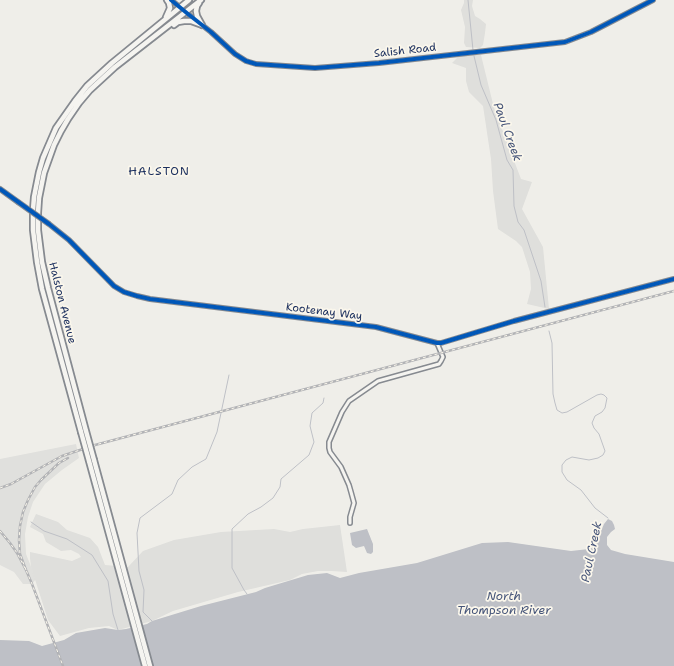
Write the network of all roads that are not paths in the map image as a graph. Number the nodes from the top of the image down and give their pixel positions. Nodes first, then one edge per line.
1 (167, 0) edge
2 (171, 0) edge
3 (189, 0) edge
4 (202, 0) edge
5 (653, 0) edge
6 (180, 7) junction
7 (186, 12) junction
8 (164, 19) junction
9 (202, 25) junction
10 (164, 30) junction
11 (0, 190) edge
12 (674, 279) edge
13 (437, 343) junction
14 (84, 432) junction
15 (350, 523) dead end
16 (116, 550) junction
17 (145, 666) edge
18 (150, 666) edge

1 - 8 main road
2 - 6 street, Salish Road
3 - 6 main road, Halston Avenue
4 - 7 main road, Halston Avenue
4 - 9 main road
5 - 9 street, Salish Road
6 - 7 street, Salish Road
6 - 8 main road, Halston Avenue
7 - 9 street, Salish Road
7 - 10 main road, Halston Avenue
8 - 14 main road, Halston Avenue
9 - 10 main road
10 - 14 main road, Halston Avenue
11 - 13 street, Kootenay Way, bridge
12 - 13 street
13 - 15 street
14 - 16 main road, Halston Avenue, bridge
16 - 17 main road, Halston Avenue
16 - 18 main road, Halston Avenue

